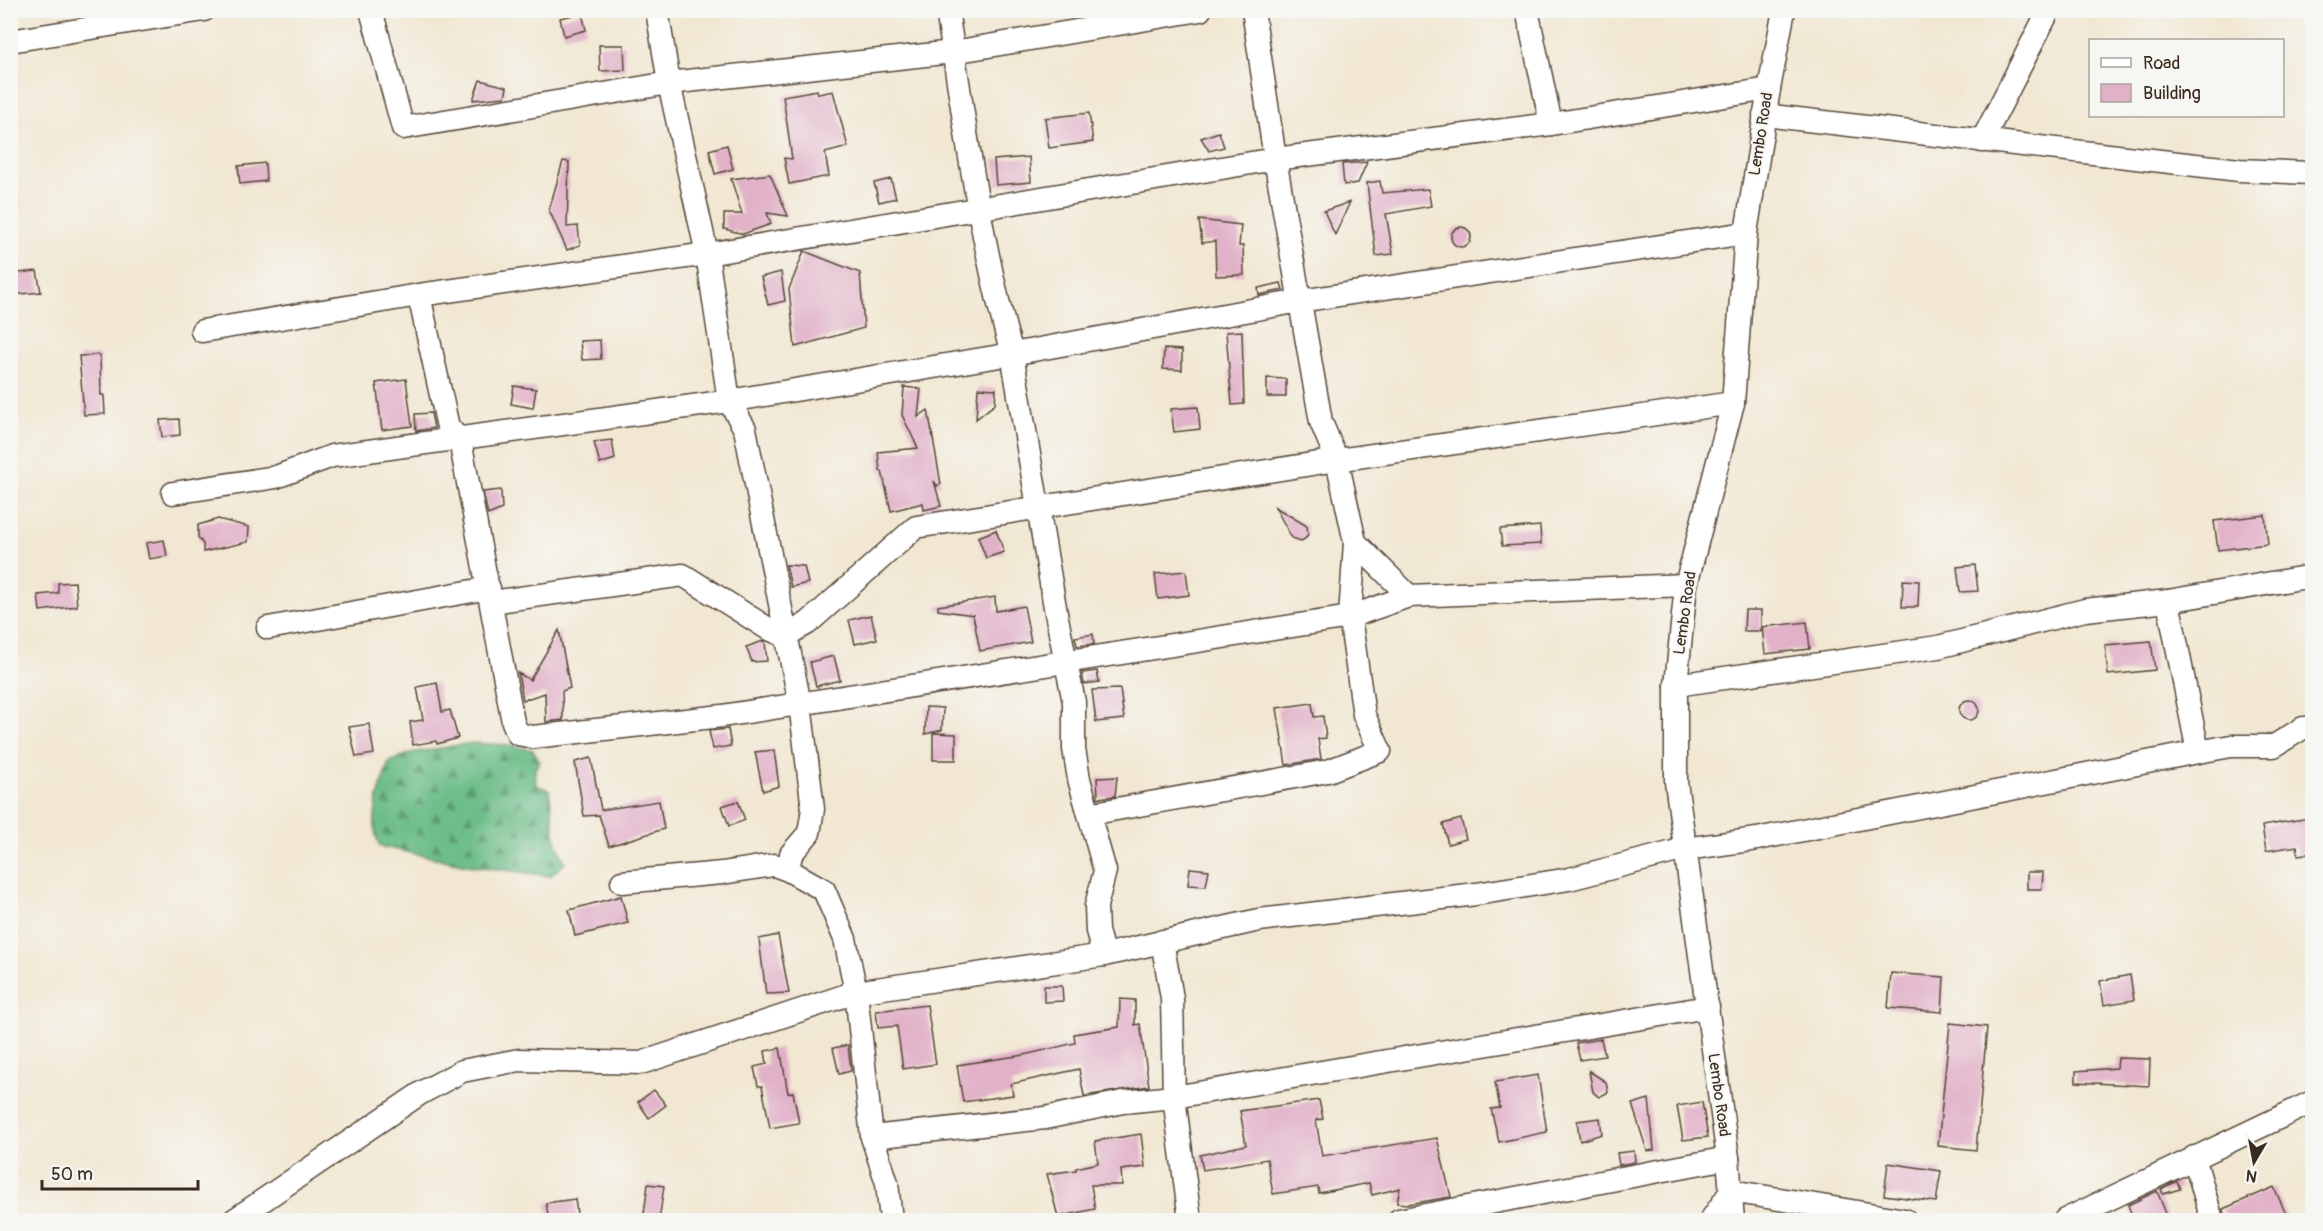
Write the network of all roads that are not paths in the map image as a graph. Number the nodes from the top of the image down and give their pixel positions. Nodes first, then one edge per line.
1 (204, 10) edge
2 (371, 10) edge
3 (657, 10) edge
4 (947, 10) edge
5 (1200, 10) edge
6 (1253, 10) edge
7 (1527, 10) edge
8 (1784, 10) edge
9 (2049, 10) edge
10 (10, 41) edge
11 (953, 52) junction
12 (669, 83) junction
13 (1768, 89) junction
14 (1764, 115) junction
15 (1551, 124) junction
16 (1982, 141) junction
17 (1275, 159) junction
18 (2313, 173) edge
19 (979, 208) junction
20 (1746, 233) junction
21 (707, 254) junction
22 (419, 295) junction
23 (1300, 301) junction
24 (202, 331) dead end
25 (1012, 354) junction
26 (729, 401) junction
27 (1733, 403) junction
28 (460, 440) junction
29 (1337, 460) junction
30 (172, 493) dead end
31 (1040, 507) junction
32 (1355, 542) junction
33 (2313, 576) edge
34 (1686, 585) junction
35 (491, 595) junction
36 (1408, 596) junction
37 (2168, 601) junction
38 (1350, 617) junction
39 (268, 628) dead end
40 (785, 636) junction
41 (1065, 661) junction
42 (1676, 685) junction
43 (800, 704) junction
44 (2313, 728) edge
45 (2198, 752) junction
46 (1089, 814) junction
47 (1684, 849) junction
48 (788, 870) junction
49 (622, 882) dead end
50 (1162, 941) junction
51 (1104, 955) junction
52 (856, 992) junction
53 (1708, 1007) junction
54 (1174, 1097) junction
55 (2313, 1102) edge
56 (872, 1137) junction
57 (2194, 1157) junction
58 (1728, 1158) junction
59 (1731, 1191) junction
60 (234, 1221) edge
61 (891, 1221) edge
62 (1190, 1221) edge
63 (1399, 1221) edge
64 (1711, 1221) edge
65 (1733, 1221) edge
66 (1905, 1221) edge
67 (2065, 1221) edge
68 (2212, 1221) edge

1 - 10 street
2 - 12 street
3 - 12 street
4 - 11 street
5 - 11 street
6 - 17 street
7 - 15 street
8 - 13 street, Lembo Road
9 - 16 street
11 - 12 street
11 - 19 street
12 - 21 street
13 - 14 street, Lembo Road
13 - 15 street
14 - 16 street
14 - 20 street, Lembo Road
15 - 17 street
16 - 18 street
17 - 19 street
17 - 23 street
19 - 21 street
19 - 25 street
20 - 23 street
20 - 27 street, Lembo Road
21 - 22 street
21 - 26 street
22 - 24 street
22 - 28 street
23 - 25 street
23 - 29 street
25 - 26 street
25 - 31 street
26 - 28 street
26 - 40 street
27 - 29 street
27 - 34 street, Lembo Road
28 - 30 street
28 - 35 street
29 - 31 street
29 - 32 street
31 - 40 street
31 - 41 street
32 - 36 street
32 - 38 street
33 - 37 street
34 - 36 street
34 - 42 street, Lembo Road
35 - 39 street
35 - 40 street
35 - 43 street
36 - 38 street
37 - 42 street
37 - 45 street
38 - 41 street
38 - 46 street
40 - 43 street
41 - 43 street
41 - 46 street
42 - 47 street, Lembo Road
43 - 48 street
44 - 45 street
45 - 47 street
46 - 51 street
47 - 50 street
47 - 53 street, Lembo Road
48 - 49 street
48 - 52 street
50 - 51 street
50 - 54 street
51 - 52 street
52 - 56 street
52 - 60 street
53 - 54 street
53 - 58 street, Lembo Road
54 - 56 street
54 - 62 street
55 - 57 street
56 - 61 street
57 - 67 street
57 - 68 street
58 - 59 street, Lembo Road
58 - 63 street
59 - 64 street
59 - 65 street, Lembo Road
59 - 66 street

